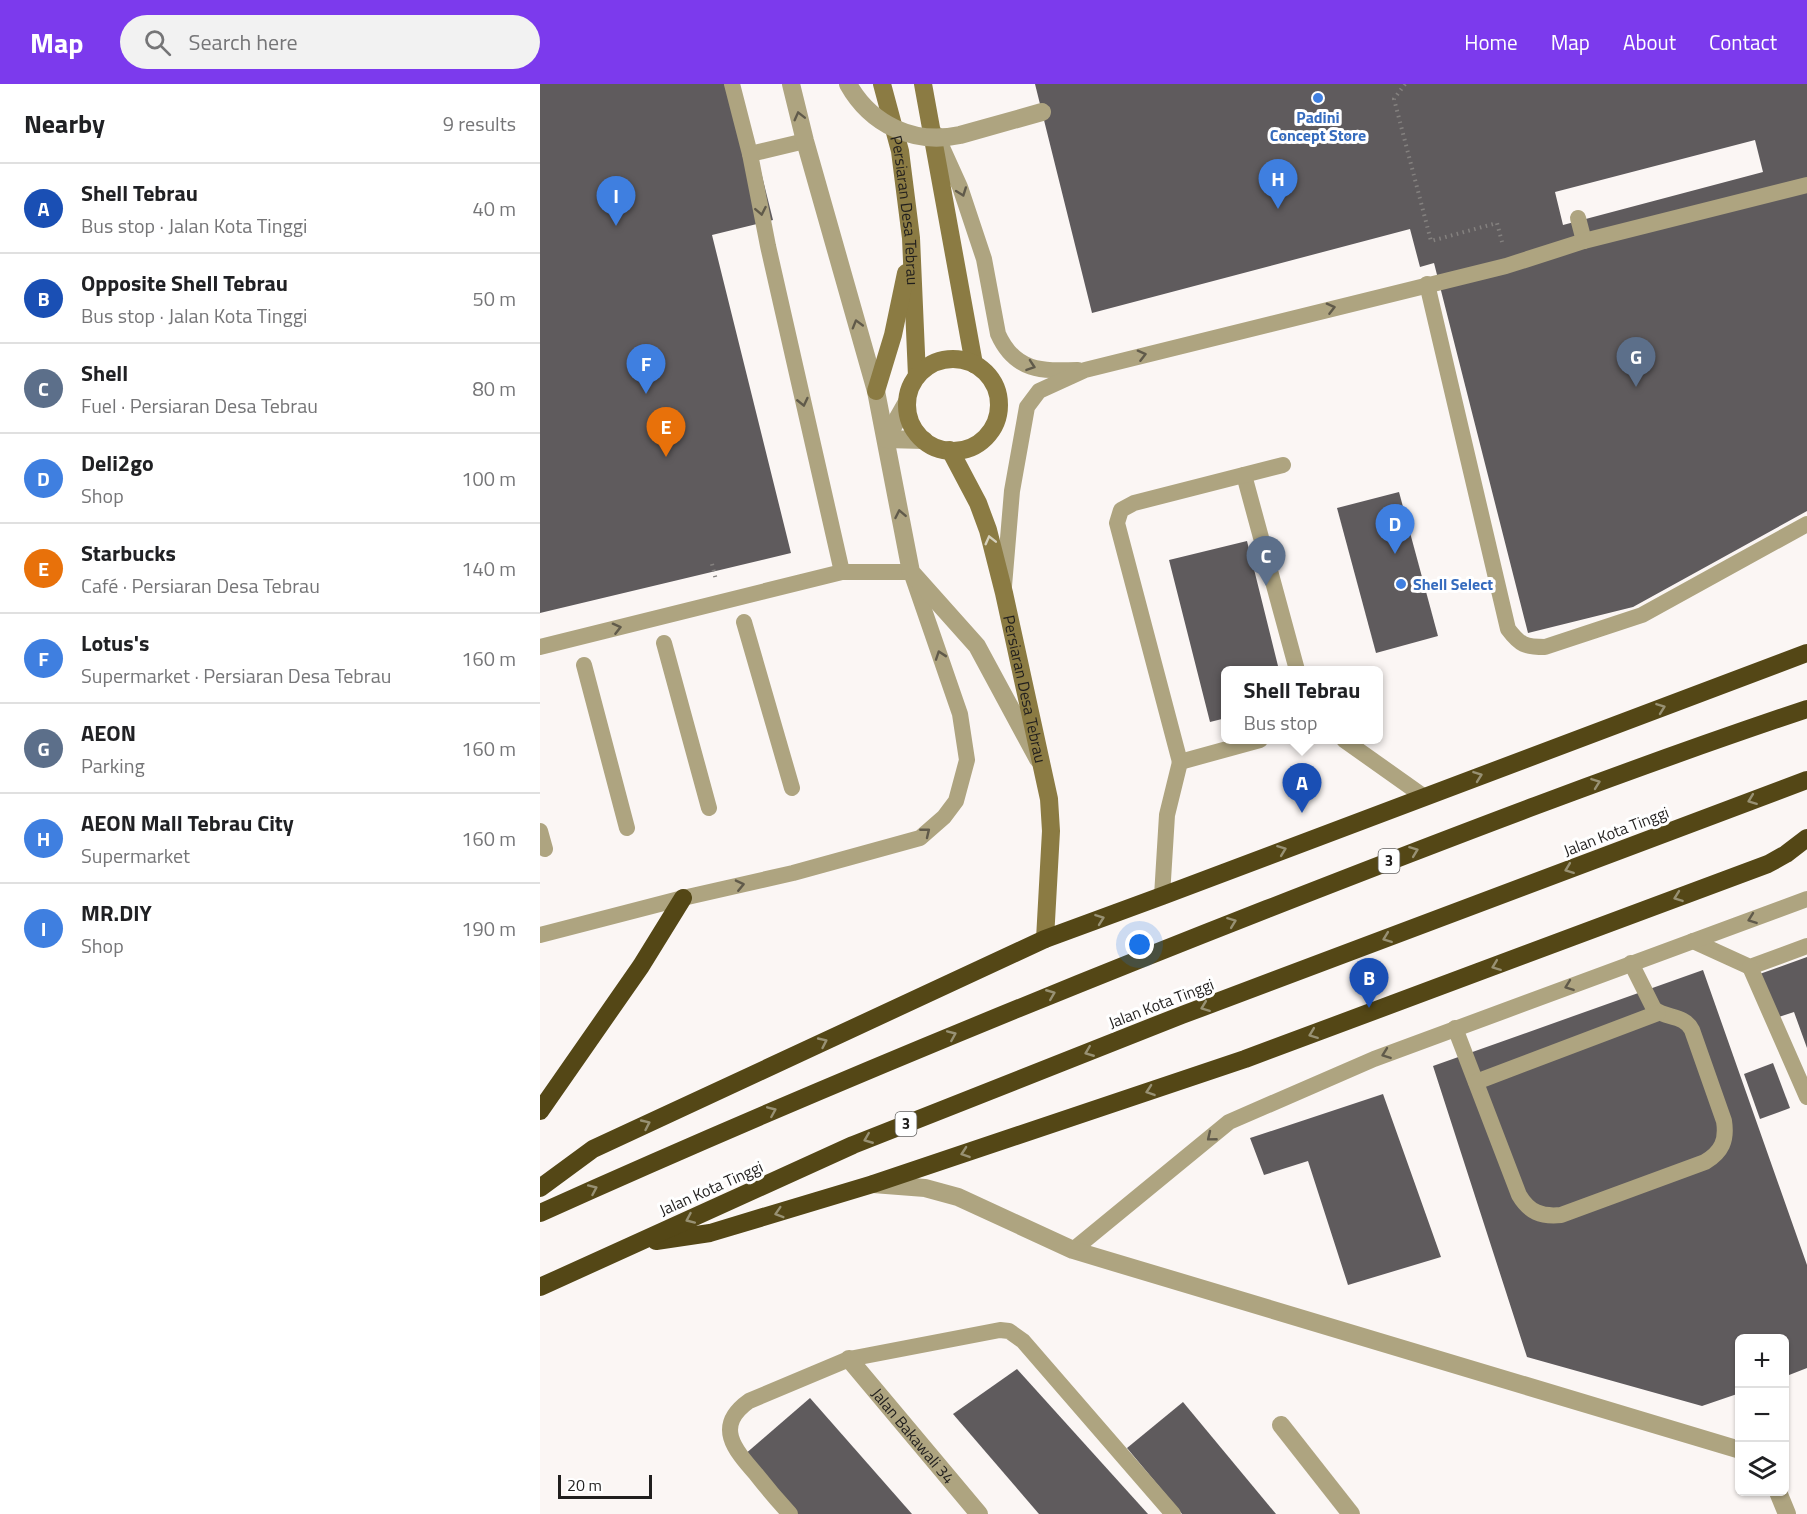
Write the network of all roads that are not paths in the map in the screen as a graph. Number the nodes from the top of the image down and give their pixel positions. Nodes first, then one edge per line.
1 (732, 84) edge
2 (791, 84) edge
3 (848, 84) edge
4 (882, 84) edge
5 (923, 84) edge
6 (1042, 112) dead end
7 (930, 119) junction
8 (805, 141) junction
9 (750, 154) junction
10 (1807, 185) edge
11 (1578, 218) dead end
12 (912, 238) junction
13 (1584, 241) junction
14 (1427, 284) junction
15 (975, 364) junction
16 (1085, 370) junction
17 (917, 376) junction
18 (876, 391) junction
19 (907, 402) junction
20 (886, 439) junction
21 (924, 440) junction
22 (950, 450) junction
23 (1283, 465) dead end
24 (1244, 475) junction
25 (1807, 524) edge
26 (842, 572) junction
27 (911, 572) junction
28 (1004, 593) junction
29 (744, 622) dead end
30 (664, 643) dead end
31 (540, 647) edge
32 (1807, 653) edge
33 (584, 665) dead end
34 (1296, 666) edge
35 (1807, 702) edge
36 (1807, 709) edge
37 (1786, 716) junction
38 (1245, 744) edge
39 (1350, 744) edge
40 (1039, 761) junction
41 (1180, 762) junction
42 (1807, 780) edge
43 (792, 788) dead end
44 (1423, 796) junction
45 (709, 808) dead end
46 (627, 828) dead end
47 (540, 831) edge
48 (1807, 838) edge
49 (545, 849) dead end
50 (1162, 897) junction
51 (682, 898) junction
52 (1807, 899) edge
53 (540, 935) edge
54 (1045, 939) junction
55 (1693, 941) junction
56 (1807, 946) edge
57 (1631, 963) junction
58 (1750, 967) junction
59 (1658, 1013) junction
60 (1455, 1028) junction
61 (1476, 1082) junction
62 (1807, 1097) edge
63 (540, 1111) edge
64 (873, 1184) junction
65 (540, 1188) edge
66 (540, 1213) edge
67 (635, 1244) junction
68 (1073, 1250) junction
69 (540, 1287) edge
70 (849, 1359) junction
71 (1281, 1425) dead end
72 (1735, 1449) edge
73 (1780, 1496) edge
74 (790, 1514) edge
75 (979, 1514) edge
76 (1173, 1514) edge
77 (1351, 1514) edge
78 (1787, 1514) edge

1 - 9 lane
8 -> 2 street
3 - 6 street, bridge
4 - 12 street, Persiaran Desa Tebrau
5 - 7 street
7 - 15 street
7 -> 16 lane
8 - 9 lane
18 -> 8 street
9 -> 26 lane
10 - 13 lane
11 - 13 lane
12 - 17 street, Persiaran Desa Tebrau
12 - 18 street
13 - 14 lane
16 -> 14 lane
14 - 25 lane
15 - 17 street
15 - 22 street
16 - 28 lane
17 - 19 street
18 - 20 street
19 - 20 street
19 - 21 street
20 - 21 street
27 -> 20 street
21 - 22 street
28 -> 22 street, Persiaran Desa Tebrau
23 - 24 lane
24 - 34 lane
24 - 41 lane
26 - 27 lane
31 -> 26 lane
27 - 40 street
51 -> 27 lane
28 - 40 street, Persiaran Desa Tebrau
29 - 43 lane
30 - 45 lane
44 -> 32 highway
33 - 46 lane
35 - 37 highway
36 - 37 highway, 3
66 -> 37 highway, 3
38 - 41 lane
39 - 44 lane
40 - 54 street, Persiaran Desa Tebrau
41 - 50 lane
42 -> 67 highway, Jalan Kota Tinggi / 3
50 -> 44 highway
47 - 49 lane
48 -> 64 highway
54 -> 50 highway
51 - 53 lane
51 - 63 highway
52 -> 55 lane
65 -> 54 highway
55 - 57 lane
55 - 58 lane
56 - 58 lane
57 - 59 lane
57 -> 60 lane
58 - 62 lane
59 - 61 lane
59 - 61 lane
60 - 61 lane
60 -> 68 lane
64 -> 67 highway
64 - 68 street
67 - 69 highway, Jalan Kota Tinggi / 3
68 - 72 street
70 - 74 lane
70 - 75 street, Jalan Bakawali 34
70 - 76 lane
71 - 77 street
73 - 78 street

